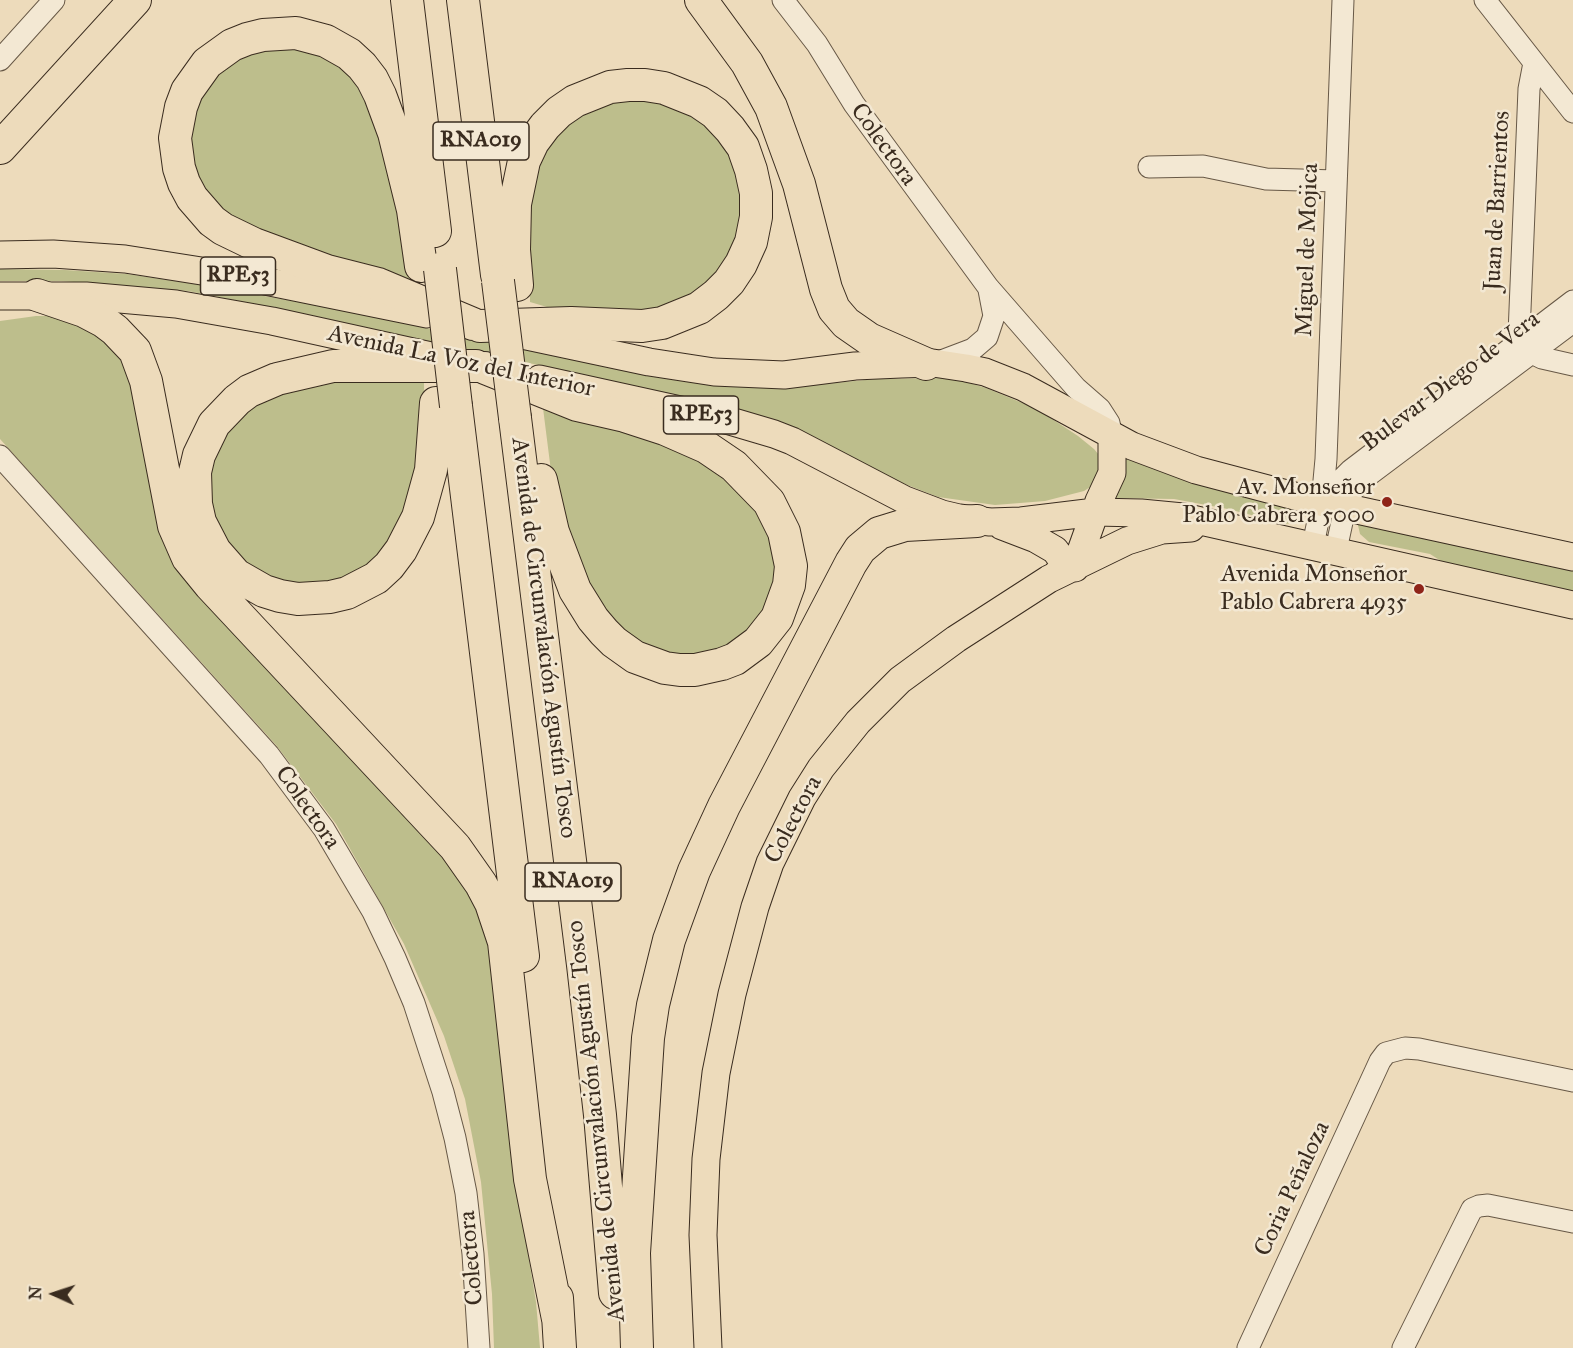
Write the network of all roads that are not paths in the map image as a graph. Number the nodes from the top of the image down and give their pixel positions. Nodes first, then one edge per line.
1 (54, 0) edge
2 (135, 0) edge
3 (407, 0) edge
4 (463, 0) edge
5 (701, 0) edge
6 (783, 0) edge
7 (1343, 0) edge
8 (1485, 0) edge
9 (0, 60) edge
10 (1534, 63) junction
11 (1573, 112) edge
12 (0, 148) edge
13 (1149, 167) dead end
14 (1336, 181) junction
15 (0, 255) edge
16 (431, 267) junction
17 (507, 283) junction
18 (988, 287) junction
19 (15, 297) edge
20 (1573, 301) edge
21 (1573, 322) edge
22 (462, 332) junction
23 (1527, 347) junction
24 (494, 359) junction
25 (930, 363) junction
26 (1573, 365) edge
27 (446, 404) junction
28 (524, 420) junction
29 (1112, 436) junction
30 (0, 456) edge
31 (1334, 505) junction
32 (1095, 512) junction
33 (984, 521) junction
34 (1224, 524) junction
35 (1324, 547) junction
36 (1573, 557) edge
37 (1066, 572) junction
38 (1573, 605) edge
39 (1573, 1082) edge
40 (1573, 1222) edge
41 (559, 1334) edge
42 (479, 1348) edge
43 (619, 1348) edge
44 (637, 1348) edge
45 (708, 1348) edge
46 (1248, 1348) edge
47 (1403, 1348) edge

1 - 9 street
2 - 12 highway
3 - 16 highway, RNA019
4 - 17 highway, Avenida de Circunvalación Agustín Tosco / RNA019
5 - 25 highway
6 - 18 street, Colectora
7 - 14 street, Miguel de Mojica
8 - 10 street
10 - 11 street
10 - 23 street, Juan de Barrientos
13 - 14 street
14 - 31 street, Miguel de Mojica
15 - 22 main road, Avenida La Voz del Interior / RPE53
16 - 22 highway, RNA019, bridge
16 - 22 highway
17 - 22 highway
17 - 24 highway, Avenida de Circunvalación Agustín Tosco / RNA019, bridge
18 - 25 street
18 - 29 street, Colectora
19 - 24 main road, Avenida La Voz del Interior / RPE53
19 - 41 highway
20 - 23 street, Bulevar Diego de Vera
21 - 23 street, Bulevar Diego de Vera
22 - 25 main road, Avenida La Voz del Interior / RPE53
22 - 27 highway, RNA019, bridge
23 - 26 street
23 - 31 street, Bulevar Diego de Vera
24 - 27 highway
24 - 28 highway, Avenida de Circunvalación Agustín Tosco / RNA019, bridge
24 - 28 highway
24 - 33 main road, Avenida La Voz del Interior / RPE53
25 - 29 main road, Avenida La Voz del Interior
27 - 41 highway, RNA019
28 - 43 highway, Avenida de Circunvalación Agustín Tosco / RNA019
29 - 31 main road, Avenida La Voz del Interior
29 - 32 main road
30 - 42 street, Colectora
31 - 35 street, Bulevar Diego de Vera
31 - 36 main road, Avenida La Voz del Interior
32 - 33 main road
32 - 34 main road
32 - 37 main road
33 - 37 main road
33 - 44 highway
34 - 35 main road
34 - 37 main road, Colectora
35 - 38 main road
37 - 45 main road, Colectora
39 - 46 street, Coria Peñaloza
40 - 47 street

